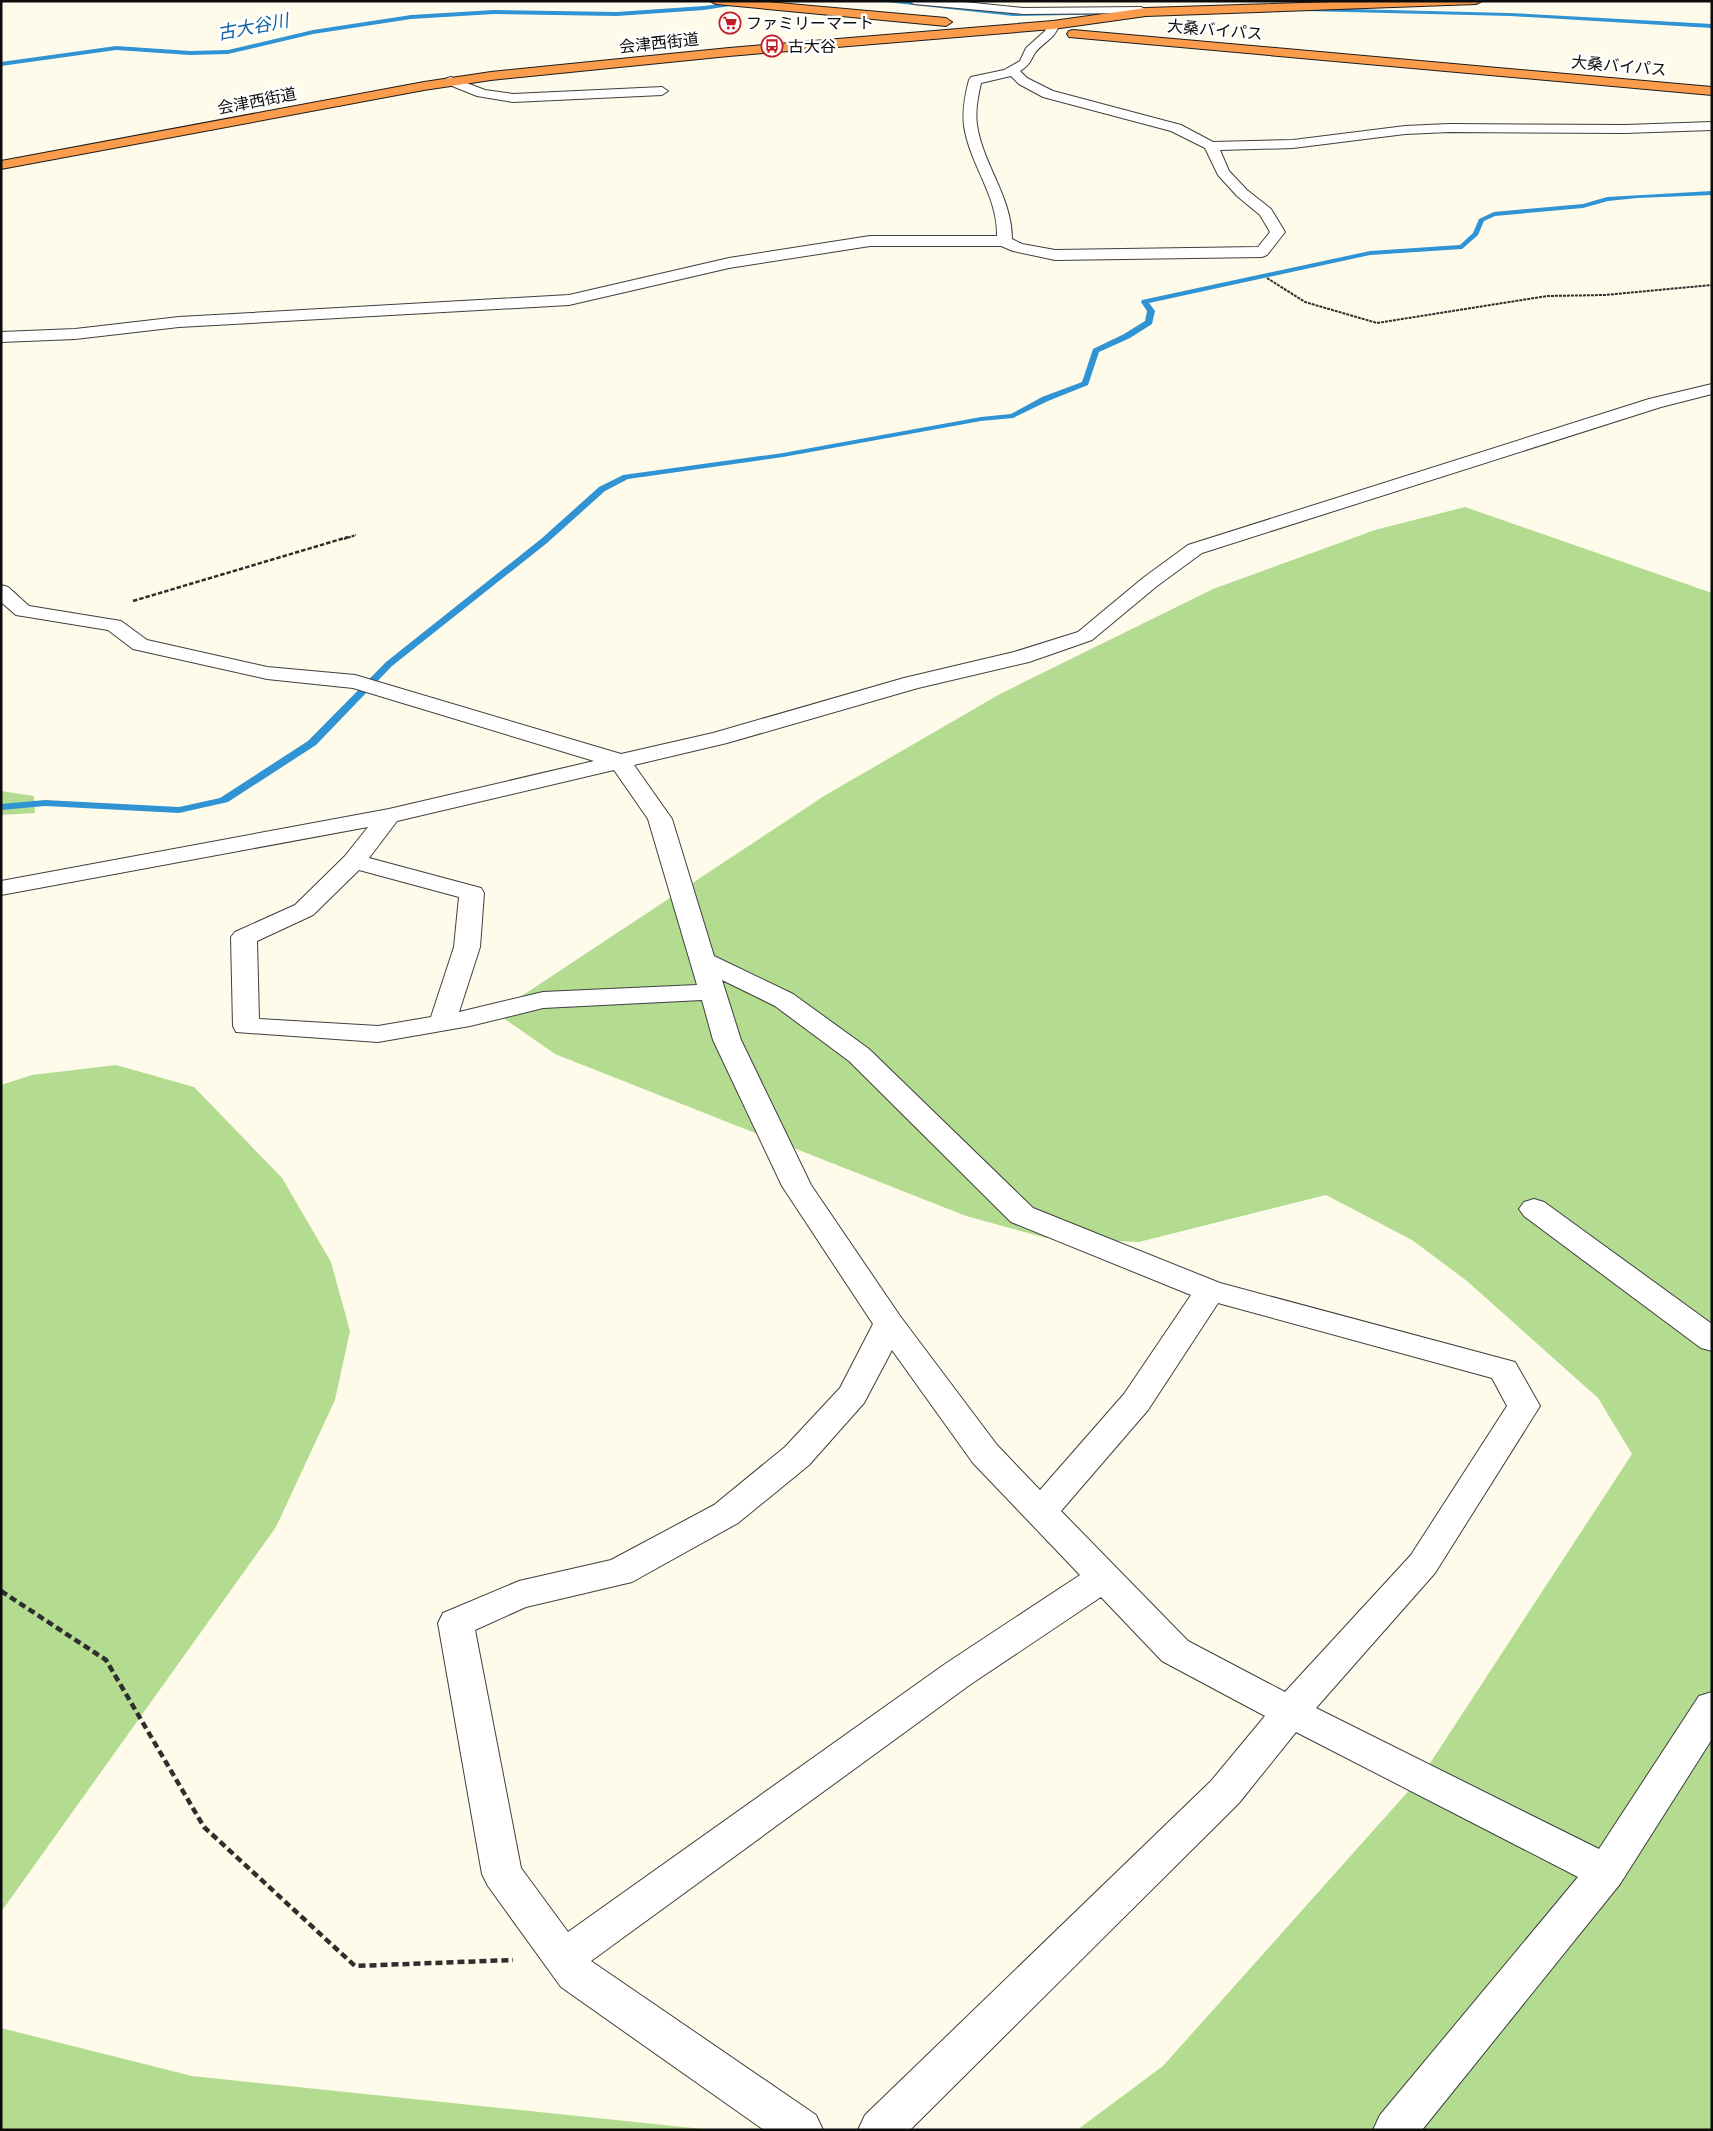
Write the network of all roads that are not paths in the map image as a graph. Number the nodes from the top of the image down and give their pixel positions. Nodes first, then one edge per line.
1 (716, 1) edge
2 (794, 1) edge
3 (914, 1) edge
4 (1122, 1) edge
5 (1476, 1) edge
6 (720, 2) edge
7 (1142, 12) junction
8 (1121, 16) junction
9 (919, 20) junction
10 (1015, 28) junction
11 (1052, 28) junction
12 (1172, 35) junction
13 (901, 39) junction
14 (1013, 70) junction
15 (1548, 73) junction
16 (451, 81) junction
17 (1712, 84) edge
18 (662, 91) dead end
19 (1712, 91) edge
20 (1712, 126) edge
21 (1211, 146) junction
22 (1, 165) edge
23 (1004, 241) junction
24 (1, 337) edge
25 (1712, 389) edge
26 (1, 591) edge
27 (620, 761) junction
28 (389, 816) junction
29 (354, 861) junction
30 (1, 888) edge
31 (702, 960) junction
32 (713, 992) junction
33 (442, 1023) junction
34 (1534, 1209) dead end
35 (1210, 1291) junction
36 (889, 1324) junction
37 (1712, 1340) edge
38 (1042, 1512) junction
39 (1105, 1576) junction
40 (1712, 1707) edge
41 (1290, 1712) junction
42 (1606, 1872) junction
43 (564, 1958) junction
44 (801, 2130) edge
45 (880, 2130) edge
46 (1395, 2130) edge

1 - 6 highway
2 - 11 highway, 大桑バイパス
3 - 7 street
4 - 7 street
5 - 7 highway, 会津西街道
6 - 9 highway
7 - 8 highway, 会津西街道
8 - 11 highway, 会津西街道
8 - 12 highway
9 - 10 highway
9 - 13 highway
10 - 11 highway, 会津西街道
10 - 13 highway, 会津西街道
11 - 12 highway, 大桑バイパス
11 - 14 street
11 - 15 highway, 大桑バイパス
12 - 15 highway, 大桑バイパス
13 - 16 highway, 会津西街道
14 - 21 street
14 - 23 street
15 - 17 highway, 大桑バイパス
15 - 19 highway, 大桑バイパス
16 - 18 street
16 - 22 highway, 会津西街道
20 - 21 street
21 - 23 street
23 - 24 street
25 - 27 street
26 - 27 street
27 - 28 street
27 - 31 street
28 - 29 street
28 - 30 street
29 - 33 street
29 - 33 street
31 - 32 street
31 - 35 street
32 - 33 street
32 - 36 street
34 - 37 street
35 - 38 street
35 - 41 street
36 - 38 street
36 - 43 street
38 - 39 street
39 - 41 street
39 - 43 street
40 - 42 street
41 - 42 street
41 - 45 street
42 - 46 street
43 - 44 street

